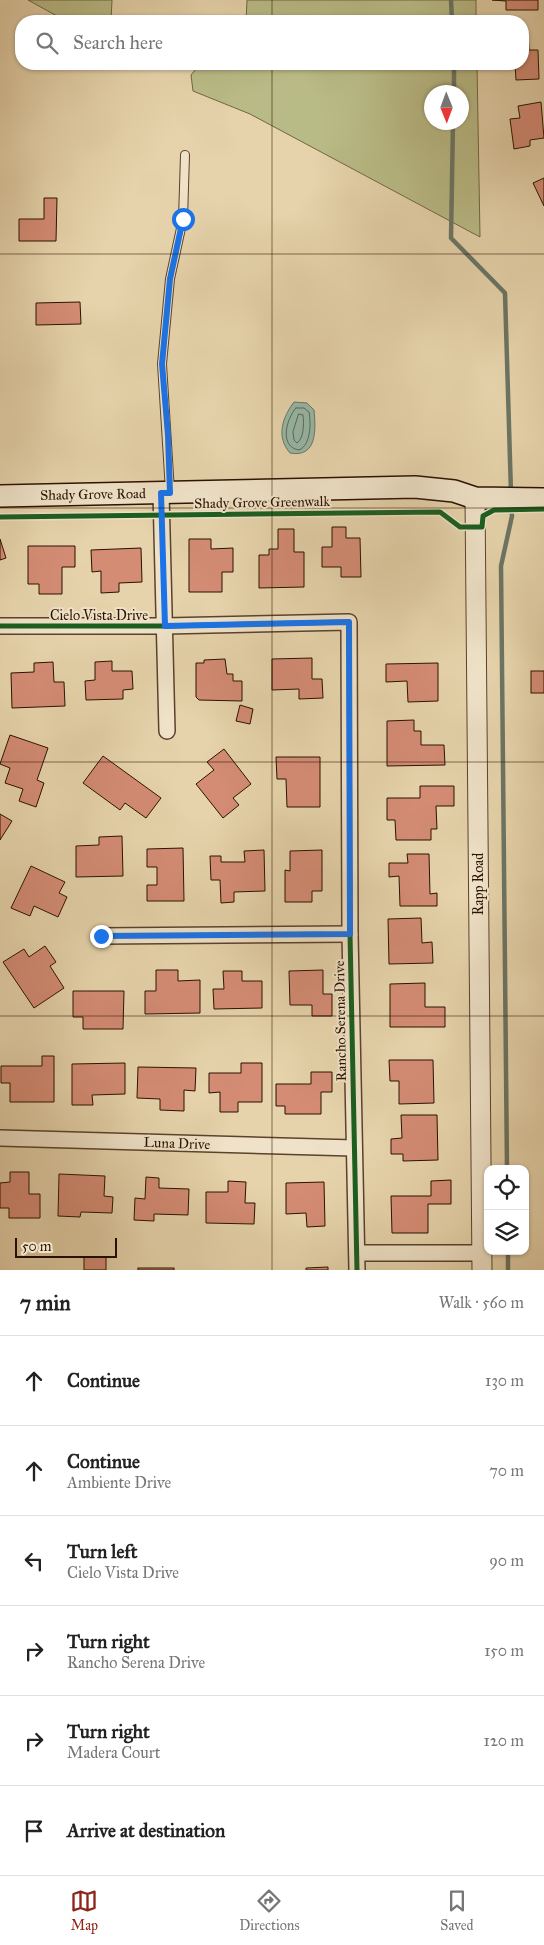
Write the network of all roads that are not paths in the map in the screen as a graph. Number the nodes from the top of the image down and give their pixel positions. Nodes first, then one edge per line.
1 (185, 155) dead end
2 (165, 493) junction
3 (0, 496) edge
4 (475, 498) junction
5 (536, 499) edge
6 (349, 622) joint
7 (0, 626) edge
8 (165, 626) junction
9 (166, 731) dead end
10 (350, 934) junction
11 (101, 936) dead end
12 (0, 1138) edge
13 (354, 1148) junction
14 (358, 1253) junction
15 (482, 1261) edge
16 (357, 1270) edge

1 - 2 lane
2 - 3 main road, Shady Grove Road
2 - 4 main road, Shady Grove Road
2 - 8 street
4 - 5 main road, Shady Grove Road
4 - 15 street, Rapp Road
6 - 8 street, Cielo Vista Drive
6 - 10 street, Rancho Serena Drive
7 - 8 street, Cielo Vista Drive
8 - 9 street
10 - 11 street
10 - 13 street, Rancho Serena Drive
12 - 13 street, Luna Drive
13 - 14 street, Rancho Serena Drive
14 - 15 street
14 - 16 street, Rancho Serena Drive

